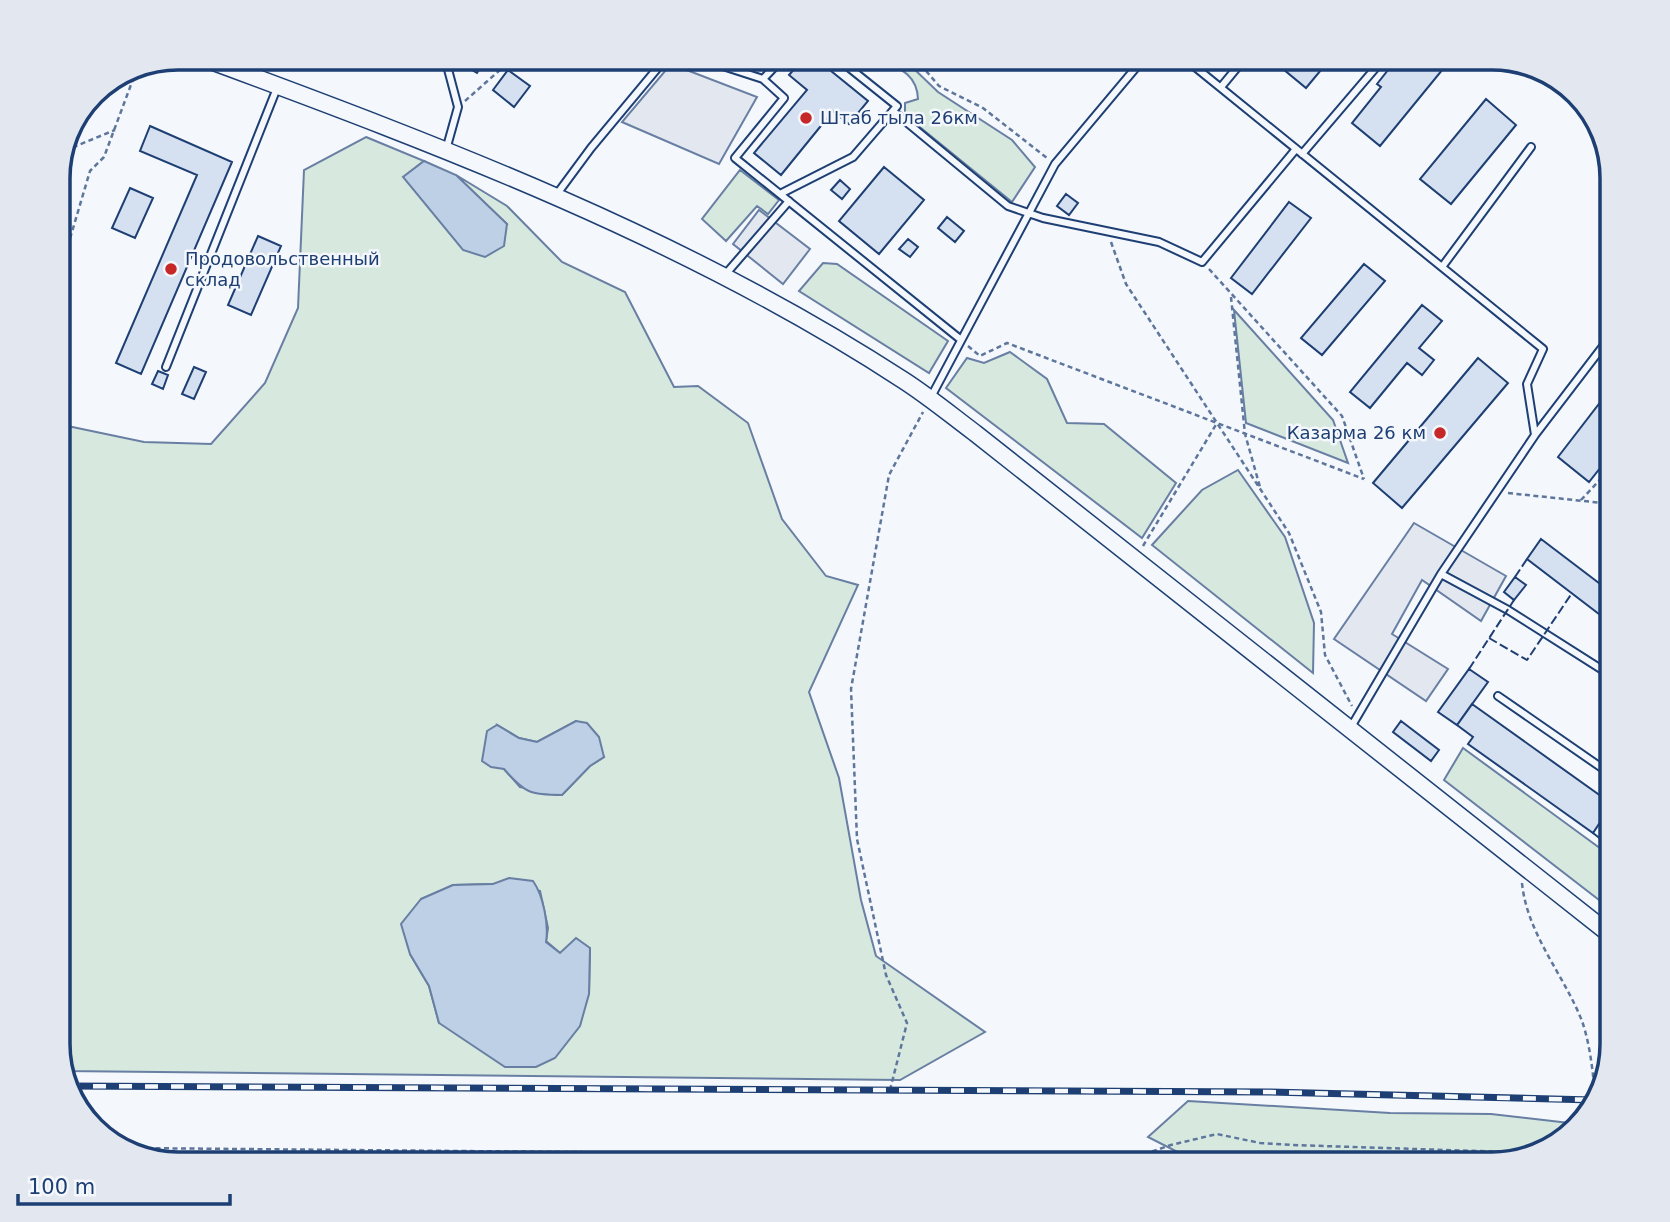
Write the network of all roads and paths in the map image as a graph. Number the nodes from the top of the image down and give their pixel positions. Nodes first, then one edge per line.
1 (236, 70) edge
2 (448, 70) edge
3 (500, 70) edge
4 (656, 70) edge
5 (735, 70) edge
6 (772, 70) edge
7 (852, 70) edge
8 (925, 70) edge
9 (1134, 70) edge
10 (1199, 70) edge
11 (1235, 70) edge
12 (1373, 70) edge
13 (763, 79) junction
14 (133, 80) edge
15 (278, 86) junction
16 (1221, 87) junction
17 (457, 107) junction
18 (893, 111) junction
19 (115, 130) junction
20 (75, 146) edge
21 (1531, 147) dead end
22 (446, 150) junction
23 (1299, 151) junction
24 (1055, 164) junction
25 (780, 194) junction
26 (556, 196) junction
27 (789, 201) junction
28 (1030, 214) junction
29 (1108, 232) junction
30 (72, 233) joint
31 (70, 240) edge
32 (1202, 262) junction
33 (1442, 267) junction
34 (722, 277) junction
35 (1231, 294) junction
36 (960, 339) junction
37 (1600, 350) edge
38 (166, 367) dead end
39 (930, 399) junction
40 (1217, 423) junction
41 (1245, 434) junction
42 (1535, 435) junction
43 (1600, 480) edge
44 (1261, 490) junction
45 (1495, 491) junction
46 (1581, 500) junction
47 (1600, 502) edge
48 (1135, 559) junction
49 (1441, 574) junction
50 (1600, 669) edge
51 (1498, 696) dead end
52 (1353, 722) junction
53 (1600, 767) edge
54 (1519, 862) junction
55 (1600, 926) edge
56 (1593, 1082) edge
57 (890, 1090) dead end
58 (152, 1148) edge
59 (571, 1152) edge
60 (1151, 1152) edge
61 (1497, 1152) edge

1 - 15 street
2 - 17 lane
3 - 17 path
4 - 26 lane
5 - 13 lane
6 - 13 lane
7 - 18 lane
8 - 24 path
9 - 24 lane
10 - 16 lane
11 - 16 lane
12 - 23 lane
13 - 25 lane
14 - 19 path
15 - 22 street
15 - 38 lane
16 - 23 lane
17 - 22 lane
18 - 25 lane
18 - 28 lane
19 - 20 path
19 - 30 path
21 - 33 lane
22 - 26 street
23 - 32 lane
23 - 33 lane
24 - 28 lane
25 - 27 lane
26 - 34 street
27 - 34 lane
27 - 36 lane
28 - 29 lane
28 - 36 lane
29 - 32 lane
29 - 40 path
30 - 31 path
32 - 35 path
33 - 42 lane
34 - 39 street
35 - 41 path
35 - 41 path
36 - 39 lane
36 - 40 path
37 - 42 lane
39 - 48 street
39 - 57 path
40 - 41 path
40 - 44 path
40 - 48 path
41 - 44 path
42 - 45 lane
43 - 46 path
44 - 52 path
45 - 46 path
45 - 49 lane
46 - 47 path
48 - 52 street
49 - 50 lane
49 - 52 lane
51 - 53 lane
52 - 54 street
54 - 55 street
54 - 56 path
58 - 59 path
60 - 61 path

